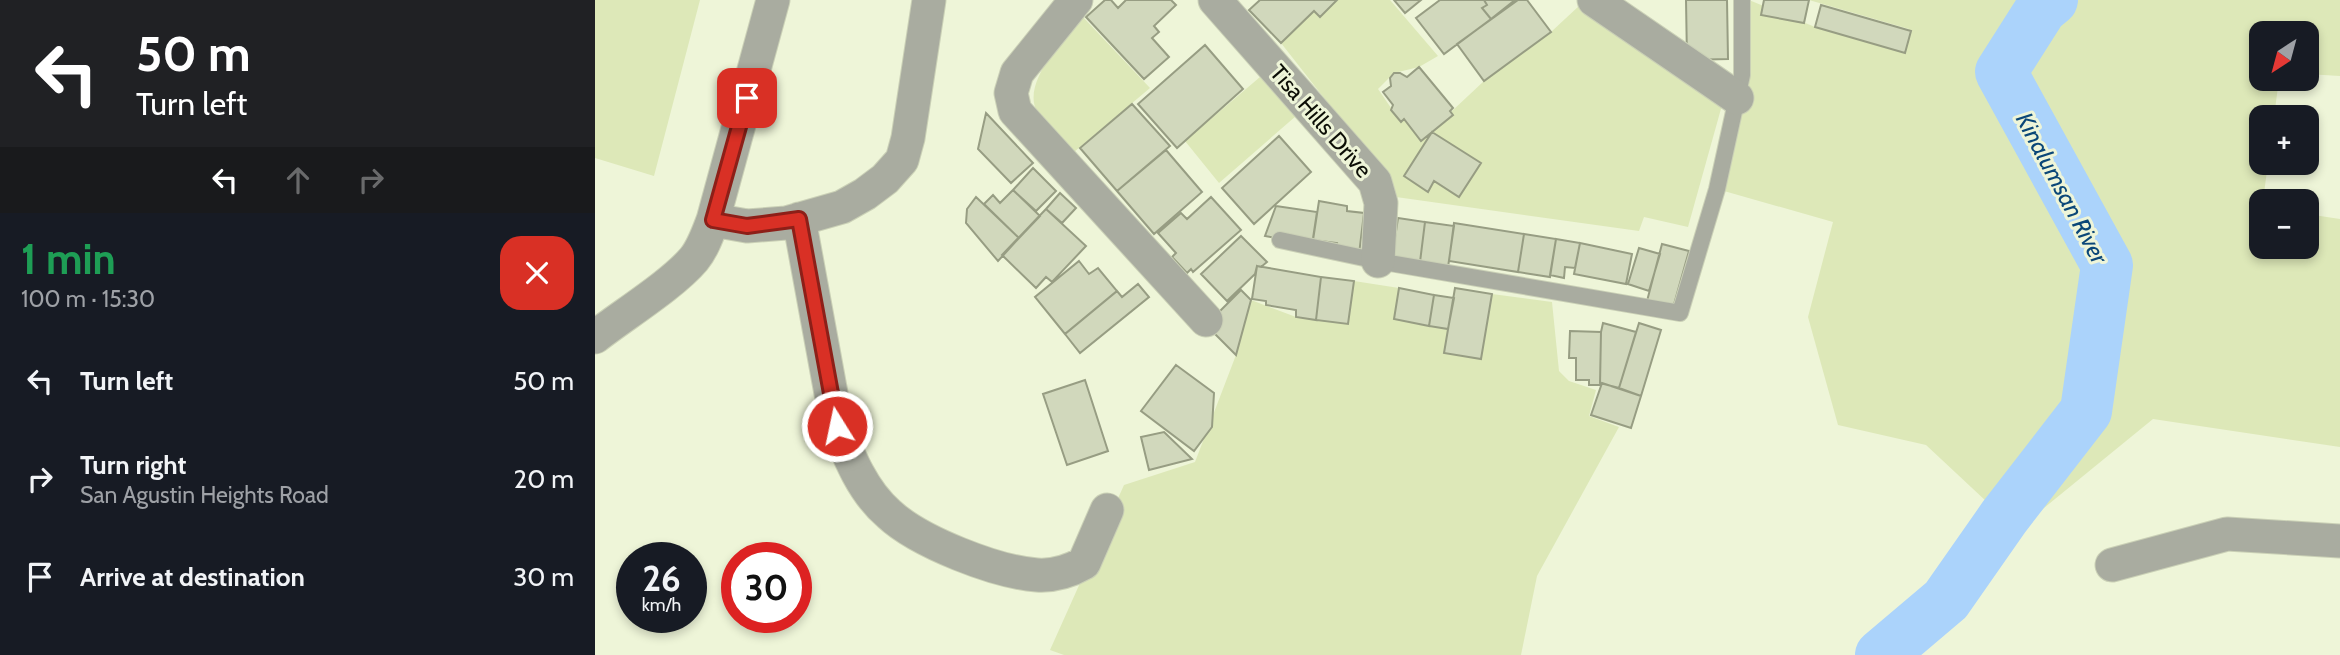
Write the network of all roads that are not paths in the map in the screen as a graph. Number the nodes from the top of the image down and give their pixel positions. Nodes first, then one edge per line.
1 (773, 0) edge
2 (929, 0) edge
3 (1076, 0) edge
4 (1215, 0) edge
5 (1594, 0) edge
6 (1742, 0) edge
7 (1737, 98) junction
8 (799, 219) junction
9 (713, 220) junction
10 (1280, 240) dead end
11 (1378, 261) junction
12 (1206, 320) dead end
13 (595, 337) edge
14 (1107, 510) dead end
15 (2340, 541) edge
16 (2112, 565) dead end

1 - 9 street
2 - 8 street
3 - 12 street
4 - 11 street, Tisa Hills Drive
5 - 7 street
6 - 7 lane
7 - 11 lane
8 - 9 street
8 - 14 street
9 - 13 street
10 - 11 lane
15 - 16 street

